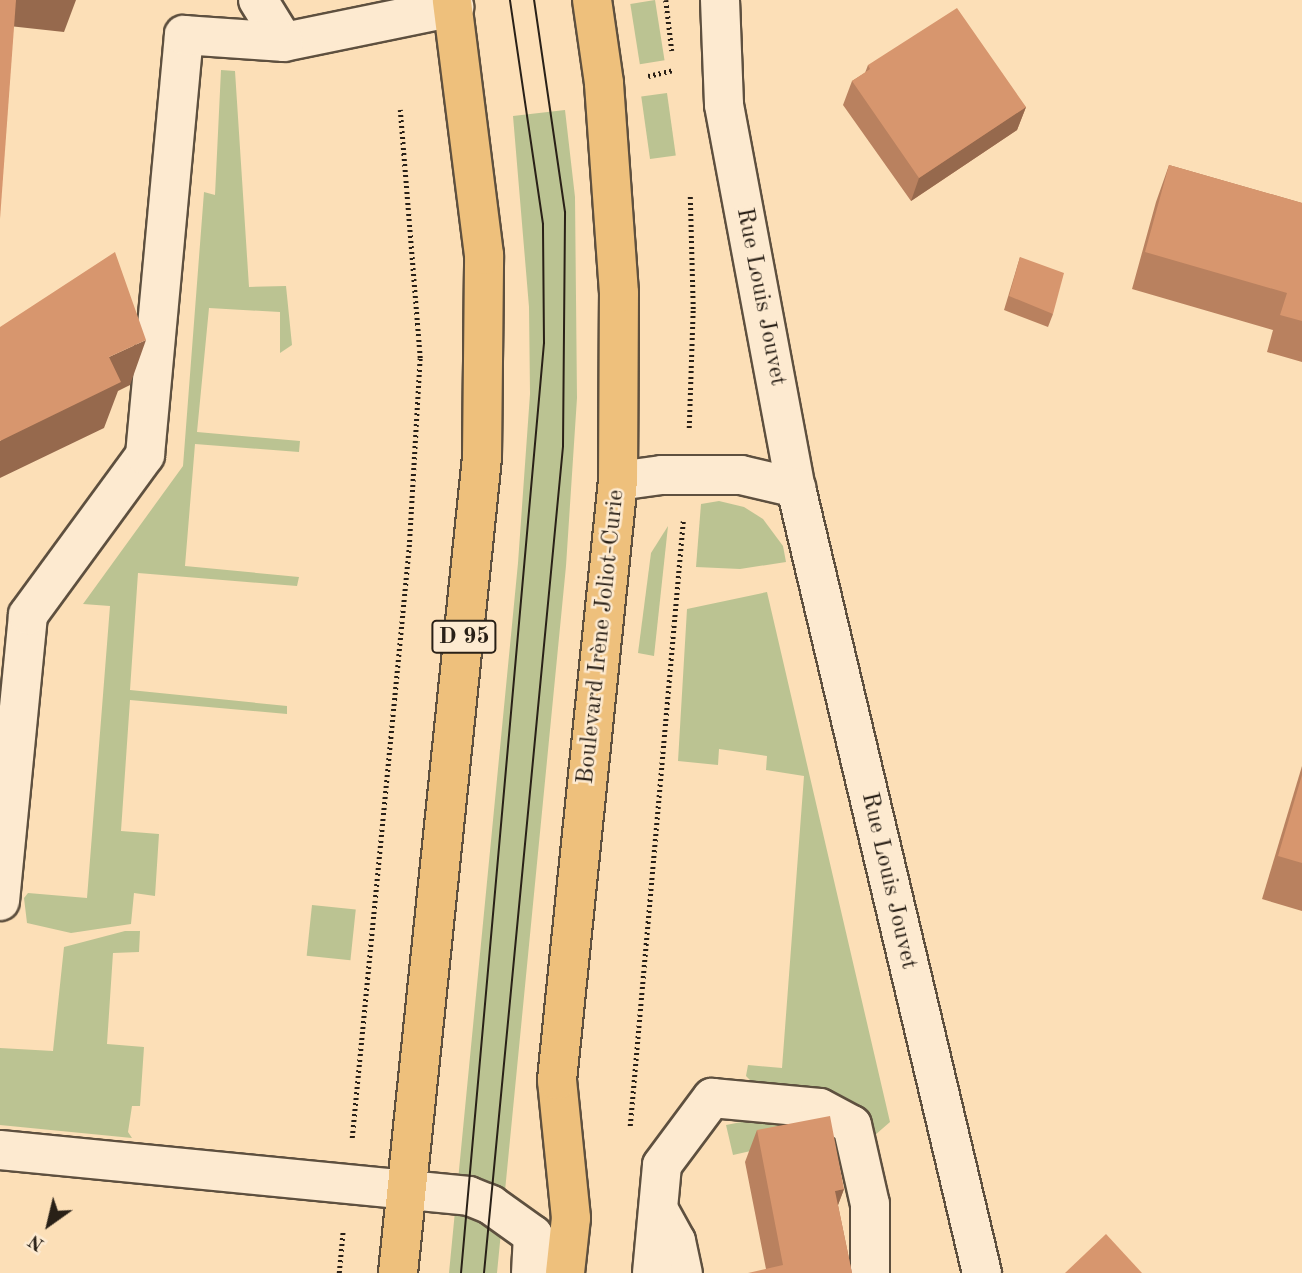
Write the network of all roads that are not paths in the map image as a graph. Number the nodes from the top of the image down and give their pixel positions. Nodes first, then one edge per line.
1 (258, 0) edge
2 (592, 0) edge
3 (720, 0) edge
4 (458, 2) edge
5 (284, 42) junction
6 (618, 481) junction
7 (796, 488) junction
8 (0, 901) edge
9 (0, 1150) edge
10 (407, 1189) junction
11 (658, 1209) junction
12 (867, 1268) edge
13 (398, 1273) edge
14 (531, 1273) edge
15 (565, 1273) edge
16 (652, 1273) edge
17 (683, 1273) edge
18 (982, 1273) edge

1 - 5 street
2 - 6 main road, Boulevard Irène Joliot-Curie
3 - 7 street, Rue Louis Jouvet
4 - 5 street
4 - 10 main road, D 95
5 - 8 street
6 - 7 street
6 - 15 main road, Boulevard Irène Joliot-Curie
7 - 18 street, Rue Louis Jouvet
9 - 10 street
10 - 13 main road, D 95
10 - 14 street
11 - 12 street
11 - 16 street
11 - 17 street

